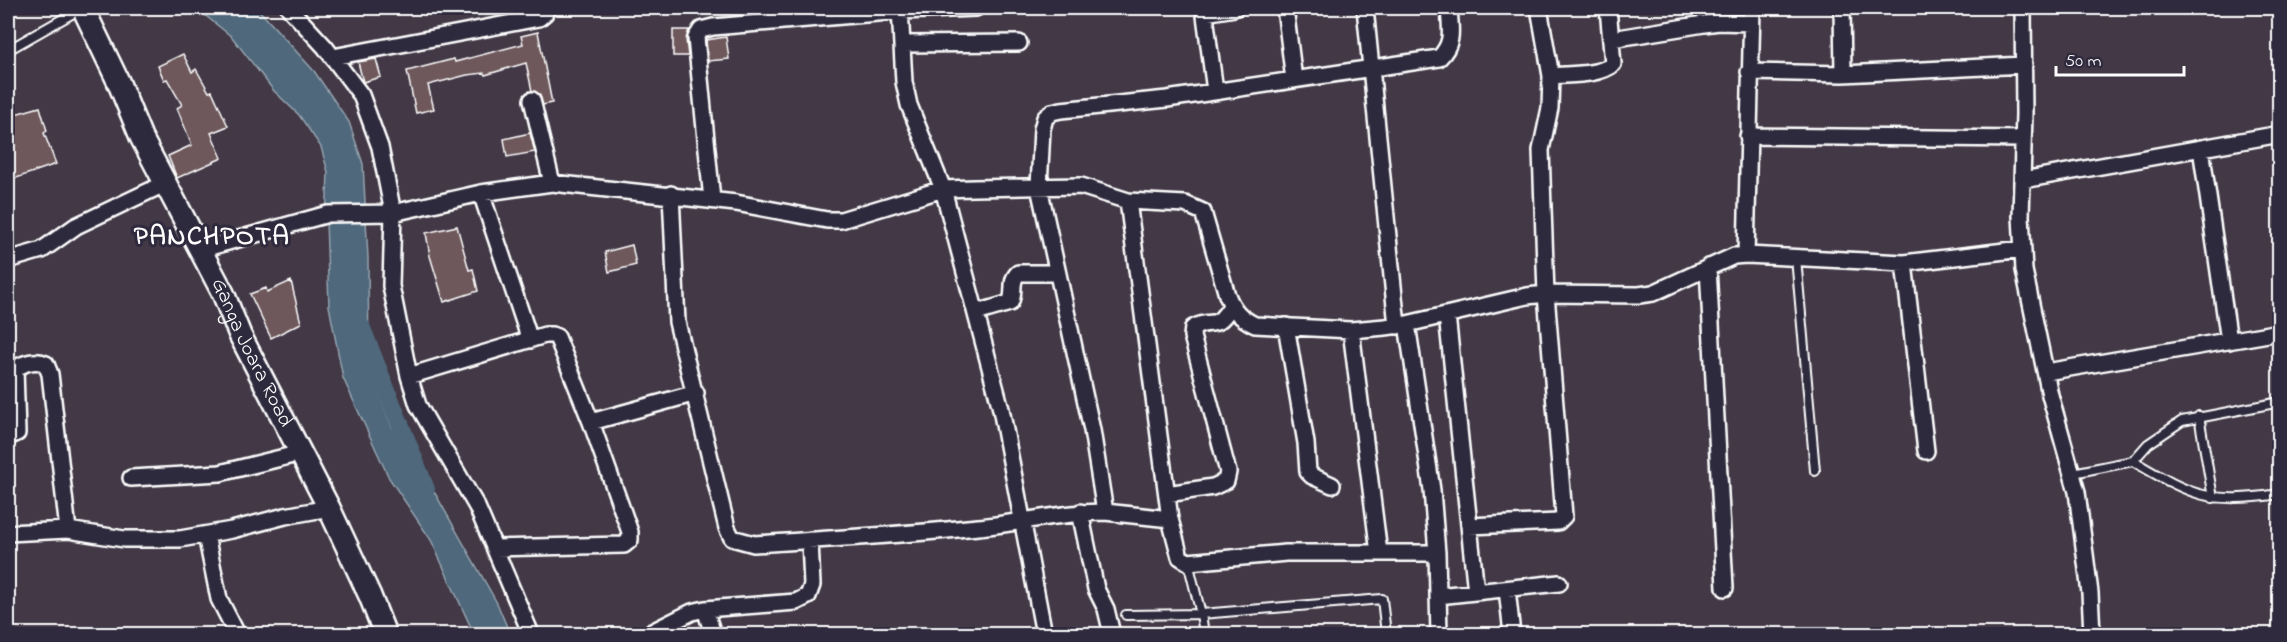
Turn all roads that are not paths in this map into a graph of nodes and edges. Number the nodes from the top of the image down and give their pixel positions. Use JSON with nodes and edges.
{"nodes":[{"id":1,"x":82,"y":8,"type":"edge"},
{"id":2,"x":289,"y":8,"type":"edge"},
{"id":3,"x":547,"y":8,"type":"edge"},
{"id":4,"x":976,"y":8,"type":"edge"},
{"id":5,"x":1235,"y":8,"type":"edge"},
{"id":6,"x":1285,"y":8,"type":"edge"},
{"id":7,"x":1365,"y":8,"type":"edge"},
{"id":8,"x":1449,"y":8,"type":"edge"},
{"id":9,"x":1539,"y":8,"type":"edge"},
{"id":10,"x":1608,"y":8,"type":"edge"},
{"id":11,"x":1752,"y":8,"type":"edge"},
{"id":12,"x":1842,"y":8,"type":"edge"},
{"id":13,"x":2023,"y":8,"type":"edge"},
{"id":14,"x":900,"y":9,"type":"edge"},
{"id":15,"x":1204,"y":10,"type":"edge"},
{"id":16,"x":1751,"y":23,"type":"junction"},
{"id":17,"x":1612,"y":39,"type":"junction"},
{"id":18,"x":1019,"y":43,"type":"dead end"},
{"id":19,"x":902,"y":44,"type":"junction"},
{"id":20,"x":8,"y":50,"type":"edge"},
{"id":21,"x":333,"y":57,"type":"junction"},
{"id":22,"x":2024,"y":66,"type":"junction"},
{"id":23,"x":1371,"y":69,"type":"junction"},
{"id":24,"x":1749,"y":72,"type":"junction"},
{"id":25,"x":1843,"y":74,"type":"junction"},
{"id":26,"x":1551,"y":76,"type":"junction"},
{"id":27,"x":1294,"y":80,"type":"junction"},
{"id":28,"x":1215,"y":92,"type":"junction"},
{"id":29,"x":531,"y":100,"type":"dead end"},
{"id":30,"x":2280,"y":134,"type":"edge"},
{"id":31,"x":1748,"y":136,"type":"junction"},
{"id":32,"x":2023,"y":139,"type":"junction"},
{"id":33,"x":2201,"y":148,"type":"junction"},
{"id":34,"x":2022,"y":180,"type":"junction"},
{"id":35,"x":552,"y":183,"type":"junction"},
{"id":36,"x":164,"y":184,"type":"junction"},
{"id":37,"x":1039,"y":187,"type":"junction"},
{"id":38,"x":943,"y":189,"type":"junction"},
{"id":39,"x":481,"y":193,"type":"junction"},
{"id":40,"x":671,"y":195,"type":"junction"},
{"id":41,"x":712,"y":200,"type":"junction"},
{"id":42,"x":1128,"y":201,"type":"junction"},
{"id":43,"x":387,"y":213,"type":"junction"},
{"id":44,"x":2022,"y":249,"type":"junction"},
{"id":45,"x":199,"y":250,"type":"junction"},
{"id":46,"x":1746,"y":255,"type":"junction"},
{"id":47,"x":1796,"y":258,"type":"junction"},
{"id":48,"x":8,"y":260,"type":"edge"},
{"id":49,"x":1904,"y":263,"type":"junction"},
{"id":50,"x":1708,"y":267,"type":"junction"},
{"id":51,"x":1058,"y":273,"type":"junction"},
{"id":52,"x":1546,"y":294,"type":"junction"},
{"id":53,"x":1231,"y":306,"type":"junction"},
{"id":54,"x":976,"y":313,"type":"junction"},
{"id":55,"x":1447,"y":315,"type":"junction"},
{"id":56,"x":1402,"y":325,"type":"junction"},
{"id":57,"x":1286,"y":326,"type":"junction"},
{"id":58,"x":1351,"y":330,"type":"junction"},
{"id":59,"x":2280,"y":332,"type":"edge"},
{"id":60,"x":530,"y":340,"type":"junction"},
{"id":61,"x":2229,"y":341,"type":"junction"},
{"id":62,"x":2046,"y":372,"type":"junction"},
{"id":63,"x":409,"y":376,"type":"junction"},
{"id":64,"x":696,"y":393,"type":"junction"},
{"id":65,"x":2280,"y":402,"type":"edge"},
{"id":66,"x":2199,"y":416,"type":"junction"},
{"id":67,"x":591,"y":422,"type":"junction"},
{"id":68,"x":8,"y":437,"type":"edge"},
{"id":69,"x":1926,"y":452,"type":"dead end"},
{"id":70,"x":302,"y":453,"type":"junction"},
{"id":71,"x":2133,"y":461,"type":"junction"},
{"id":72,"x":1815,"y":471,"type":"dead end"},
{"id":73,"x":2073,"y":473,"type":"junction"},
{"id":74,"x":131,"y":478,"type":"dead end"},
{"id":75,"x":1332,"y":485,"type":"dead end"},
{"id":76,"x":1167,"y":494,"type":"junction"},
{"id":77,"x":2280,"y":494,"type":"edge"},
{"id":78,"x":2213,"y":498,"type":"junction"},
{"id":79,"x":329,"y":508,"type":"junction"},
{"id":80,"x":1080,"y":512,"type":"junction"},
{"id":81,"x":1105,"y":513,"type":"junction"},
{"id":82,"x":1170,"y":519,"type":"junction"},
{"id":83,"x":1022,"y":522,"type":"junction"},
{"id":84,"x":1469,"y":526,"type":"junction"},
{"id":85,"x":68,"y":530,"type":"junction"},
{"id":86,"x":8,"y":533,"type":"edge"},
{"id":87,"x":206,"y":535,"type":"junction"},
{"id":88,"x":810,"y":540,"type":"junction"},
{"id":89,"x":495,"y":548,"type":"junction"},
{"id":90,"x":1379,"y":552,"type":"junction"},
{"id":91,"x":1437,"y":553,"type":"junction"},
{"id":92,"x":1188,"y":562,"type":"junction"},
{"id":93,"x":1558,"y":583,"type":"dead end"},
{"id":94,"x":1725,"y":588,"type":"dead end"},
{"id":95,"x":1507,"y":589,"type":"junction"},
{"id":96,"x":1476,"y":592,"type":"junction"},
{"id":97,"x":1438,"y":596,"type":"junction"},
{"id":98,"x":705,"y":609,"type":"junction"},
{"id":99,"x":1201,"y":614,"type":"junction"},
{"id":100,"x":1126,"y":615,"type":"dead end"},
{"id":101,"x":237,"y":634,"type":"edge"},
{"id":102,"x":385,"y":634,"type":"edge"},
{"id":103,"x":531,"y":634,"type":"edge"},
{"id":104,"x":648,"y":634,"type":"edge"},
{"id":105,"x":713,"y":634,"type":"edge"},
{"id":106,"x":1044,"y":634,"type":"edge"},
{"id":107,"x":1112,"y":634,"type":"edge"},
{"id":108,"x":1204,"y":634,"type":"edge"},
{"id":109,"x":1386,"y":634,"type":"edge"},
{"id":110,"x":1439,"y":634,"type":"edge"},
{"id":111,"x":1512,"y":634,"type":"edge"},
{"id":112,"x":2092,"y":634,"type":"edge"}],
"edges":[{"from":1,"to":20,"type":"lane"},
{"from":1,"to":36,"type":"main road","name":"Ganga Joara Road"},
{"from":2,"to":21,"type":"street"},
{"from":3,"to":21,"type":"street"},
{"from":4,"to":14,"type":"street"},
{"from":5,"to":15,"type":"street"},
{"from":6,"to":27,"type":"street"},
{"from":7,"to":23,"type":"street"},
{"from":8,"to":23,"type":"street"},
{"from":9,"to":26,"type":"street"},
{"from":10,"to":17,"type":"street"},
{"from":11,"to":16,"type":"street"},
{"from":12,"to":25,"type":"street"},
{"from":13,"to":22,"type":"street"},
{"from":14,"to":19,"type":"street"},
{"from":14,"to":41,"type":"street"},
{"from":15,"to":28,"type":"street"},
{"from":16,"to":17,"type":"street"},
{"from":16,"to":24,"type":"street"},
{"from":17,"to":26,"type":"street"},
{"from":18,"to":19,"type":"street"},
{"from":19,"to":38,"type":"street"},
{"from":21,"to":43,"type":"street"},
{"from":22,"to":25,"type":"street"},
{"from":22,"to":32,"type":"street"},
{"from":23,"to":27,"type":"street"},
{"from":23,"to":56,"type":"street"},
{"from":24,"to":25,"type":"street"},
{"from":24,"to":31,"type":"street"},
{"from":26,"to":52,"type":"street"},
{"from":27,"to":28,"type":"street"},
{"from":28,"to":37,"type":"street"},
{"from":29,"to":35,"type":"street"},
{"from":30,"to":33,"type":"street"},
{"from":31,"to":32,"type":"street"},
{"from":31,"to":46,"type":"street"},
{"from":32,"to":34,"type":"street"},
{"from":33,"to":34,"type":"street"},
{"from":33,"to":61,"type":"street"},
{"from":34,"to":44,"type":"street"},
{"from":35,"to":39,"type":"street"},
{"from":35,"to":40,"type":"street"},
{"from":36,"to":45,"type":"main road","name":"Ganga Joara Road"},
{"from":36,"to":48,"type":"street"},
{"from":37,"to":38,"type":"street"},
{"from":37,"to":42,"type":"street"},
{"from":37,"to":51,"type":"street"},
{"from":38,"to":41,"type":"street"},
{"from":38,"to":54,"type":"street"},
{"from":39,"to":43,"type":"street"},
{"from":39,"to":60,"type":"street"},
{"from":40,"to":41,"type":"street"},
{"from":40,"to":64,"type":"street"},
{"from":42,"to":53,"type":"street"},
{"from":42,"to":76,"type":"street"},
{"from":43,"to":45,"type":"street"},
{"from":43,"to":63,"type":"street"},
{"from":44,"to":49,"type":"street"},
{"from":44,"to":62,"type":"street"},
{"from":45,"to":70,"type":"main road","name":"Ganga Joara Road"},
{"from":46,"to":47,"type":"street"},
{"from":46,"to":50,"type":"street"},
{"from":47,"to":49,"type":"street"},
{"from":47,"to":72,"type":"lane"},
{"from":49,"to":69,"type":"street"},
{"from":50,"to":52,"type":"street"},
{"from":50,"to":94,"type":"street"},
{"from":51,"to":54,"type":"street"},
{"from":51,"to":81,"type":"street"},
{"from":52,"to":55,"type":"street"},
{"from":52,"to":84,"type":"street"},
{"from":53,"to":57,"type":"street"},
{"from":53,"to":76,"type":"street"},
{"from":54,"to":83,"type":"street"},
{"from":55,"to":56,"type":"street"},
{"from":55,"to":84,"type":"street"},
{"from":56,"to":58,"type":"street"},
{"from":56,"to":91,"type":"street"},
{"from":57,"to":58,"type":"street"},
{"from":57,"to":75,"type":"street"},
{"from":58,"to":90,"type":"street"},
{"from":59,"to":61,"type":"street"},
{"from":60,"to":63,"type":"street"},
{"from":60,"to":67,"type":"street"},
{"from":61,"to":62,"type":"street"},
{"from":62,"to":73,"type":"street"},
{"from":63,"to":89,"type":"street"},
{"from":64,"to":67,"type":"street"},
{"from":64,"to":88,"type":"street"},
{"from":65,"to":66,"type":"lane"},
{"from":66,"to":71,"type":"lane"},
{"from":66,"to":78,"type":"lane"},
{"from":67,"to":89,"type":"street"},
{"from":68,"to":85,"type":"street"},
{"from":70,"to":74,"type":"street"},
{"from":70,"to":79,"type":"main road","name":"Ganga Joara Road"},
{"from":71,"to":73,"type":"lane"},
{"from":71,"to":78,"type":"lane"},
{"from":73,"to":112,"type":"street"},
{"from":76,"to":82,"type":"street"},
{"from":77,"to":78,"type":"lane"},
{"from":79,"to":87,"type":"street"},
{"from":79,"to":102,"type":"main road","name":"Ganga Joara Road"},
{"from":80,"to":81,"type":"street"},
{"from":80,"to":83,"type":"street"},
{"from":80,"to":107,"type":"street"},
{"from":81,"to":82,"type":"street"},
{"from":82,"to":92,"type":"street"},
{"from":83,"to":88,"type":"street"},
{"from":83,"to":106,"type":"street"},
{"from":84,"to":96,"type":"street"},
{"from":85,"to":86,"type":"street"},
{"from":85,"to":87,"type":"street"},
{"from":87,"to":101,"type":"street"},
{"from":88,"to":98,"type":"street"},
{"from":89,"to":103,"type":"street"},
{"from":90,"to":91,"type":"street"},
{"from":90,"to":92,"type":"street"},
{"from":91,"to":97,"type":"street"},
{"from":92,"to":99,"type":"lane"},
{"from":93,"to":95,"type":"street"},
{"from":95,"to":96,"type":"street"},
{"from":95,"to":111,"type":"street"},
{"from":96,"to":97,"type":"street"},
{"from":97,"to":110,"type":"street"},
{"from":98,"to":104,"type":"street"},
{"from":98,"to":105,"type":"street"},
{"from":99,"to":100,"type":"lane"},
{"from":99,"to":108,"type":"lane"},
{"from":99,"to":109,"type":"lane"}]}
